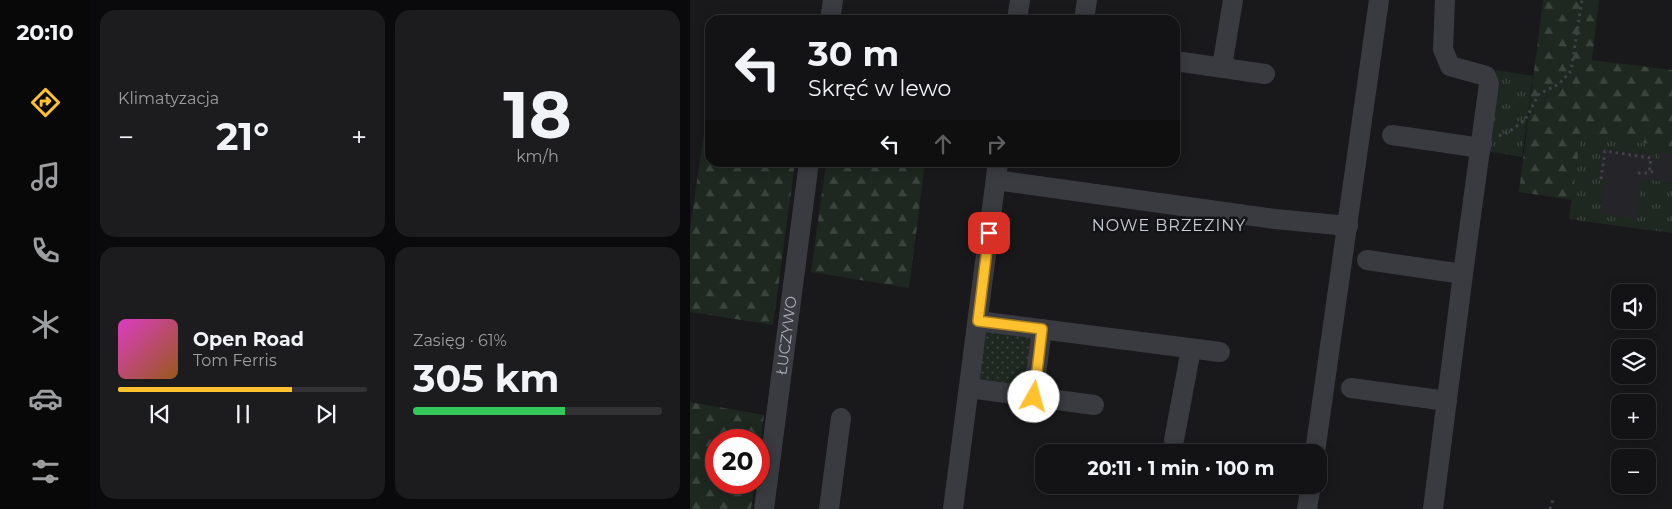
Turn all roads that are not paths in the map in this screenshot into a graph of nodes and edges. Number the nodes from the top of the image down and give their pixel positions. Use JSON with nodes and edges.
{"nodes":[{"id":1,"x":833,"y":0,"type":"edge"},
{"id":2,"x":1020,"y":0,"type":"edge"},
{"id":3,"x":1087,"y":0,"type":"edge"},
{"id":4,"x":1233,"y":0,"type":"edge"},
{"id":5,"x":1379,"y":0,"type":"edge"},
{"id":6,"x":1445,"y":0,"type":"edge"},
{"id":7,"x":831,"y":15,"type":"edge"},
{"id":8,"x":1018,"y":15,"type":"edge"},
{"id":9,"x":1085,"y":15,"type":"edge"},
{"id":10,"x":1180,"y":62,"type":"edge"},
{"id":11,"x":1222,"y":67,"type":"junction"},
{"id":12,"x":1265,"y":74,"type":"dead end"},
{"id":13,"x":1392,"y":135,"type":"dead end"},
{"id":14,"x":1482,"y":146,"type":"junction"},
{"id":15,"x":808,"y":167,"type":"edge"},
{"id":16,"x":997,"y":171,"type":"edge"},
{"id":17,"x":1348,"y":226,"type":"junction"},
{"id":18,"x":1367,"y":260,"type":"dead end"},
{"id":19,"x":1463,"y":274,"type":"junction"},
{"id":20,"x":978,"y":321,"type":"junction"},
{"id":21,"x":1042,"y":329,"type":"junction"},
{"id":22,"x":1191,"y":349,"type":"junction"},
{"id":23,"x":1220,"y":352,"type":"dead end"},
{"id":24,"x":969,"y":388,"type":"junction"},
{"id":25,"x":1351,"y":388,"type":"dead end"},
{"id":26,"x":1034,"y":397,"type":"junction"},
{"id":27,"x":1447,"y":401,"type":"junction"},
{"id":28,"x":1094,"y":405,"type":"dead end"},
{"id":29,"x":841,"y":418,"type":"dead end"},
{"id":30,"x":1174,"y":440,"type":"dead end"},
{"id":31,"x":1317,"y":444,"type":"edge"},
{"id":32,"x":1310,"y":494,"type":"edge"},
{"id":33,"x":764,"y":509,"type":"edge"},
{"id":34,"x":829,"y":509,"type":"edge"},
{"id":35,"x":953,"y":509,"type":"edge"},
{"id":36,"x":1307,"y":509,"type":"edge"},
{"id":37,"x":1433,"y":509,"type":"edge"}],
"edges":[{"from":1,"to":7,"type":"street"},
{"from":2,"to":8,"type":"street"},
{"from":3,"to":9,"type":"street"},
{"from":4,"to":11,"type":"street"},
{"from":5,"to":17,"type":"street"},
{"from":6,"to":14,"type":"street"},
{"from":10,"to":11,"type":"street"},
{"from":11,"to":12,"type":"street"},
{"from":13,"to":14,"type":"street"},
{"from":14,"to":19,"type":"street"},
{"from":15,"to":33,"type":"street","name":"ŁUCZYWO"},
{"from":16,"to":17,"type":"street"},
{"from":16,"to":20,"type":"street"},
{"from":17,"to":31,"type":"street"},
{"from":18,"to":19,"type":"street"},
{"from":19,"to":27,"type":"street"},
{"from":20,"to":21,"type":"street"},
{"from":20,"to":24,"type":"street"},
{"from":21,"to":22,"type":"street"},
{"from":21,"to":26,"type":"street"},
{"from":22,"to":23,"type":"street"},
{"from":22,"to":30,"type":"street"},
{"from":24,"to":26,"type":"street"},
{"from":24,"to":35,"type":"street"},
{"from":25,"to":27,"type":"street"},
{"from":26,"to":28,"type":"street"},
{"from":27,"to":37,"type":"street"},
{"from":29,"to":34,"type":"street"},
{"from":32,"to":36,"type":"street"}]}
